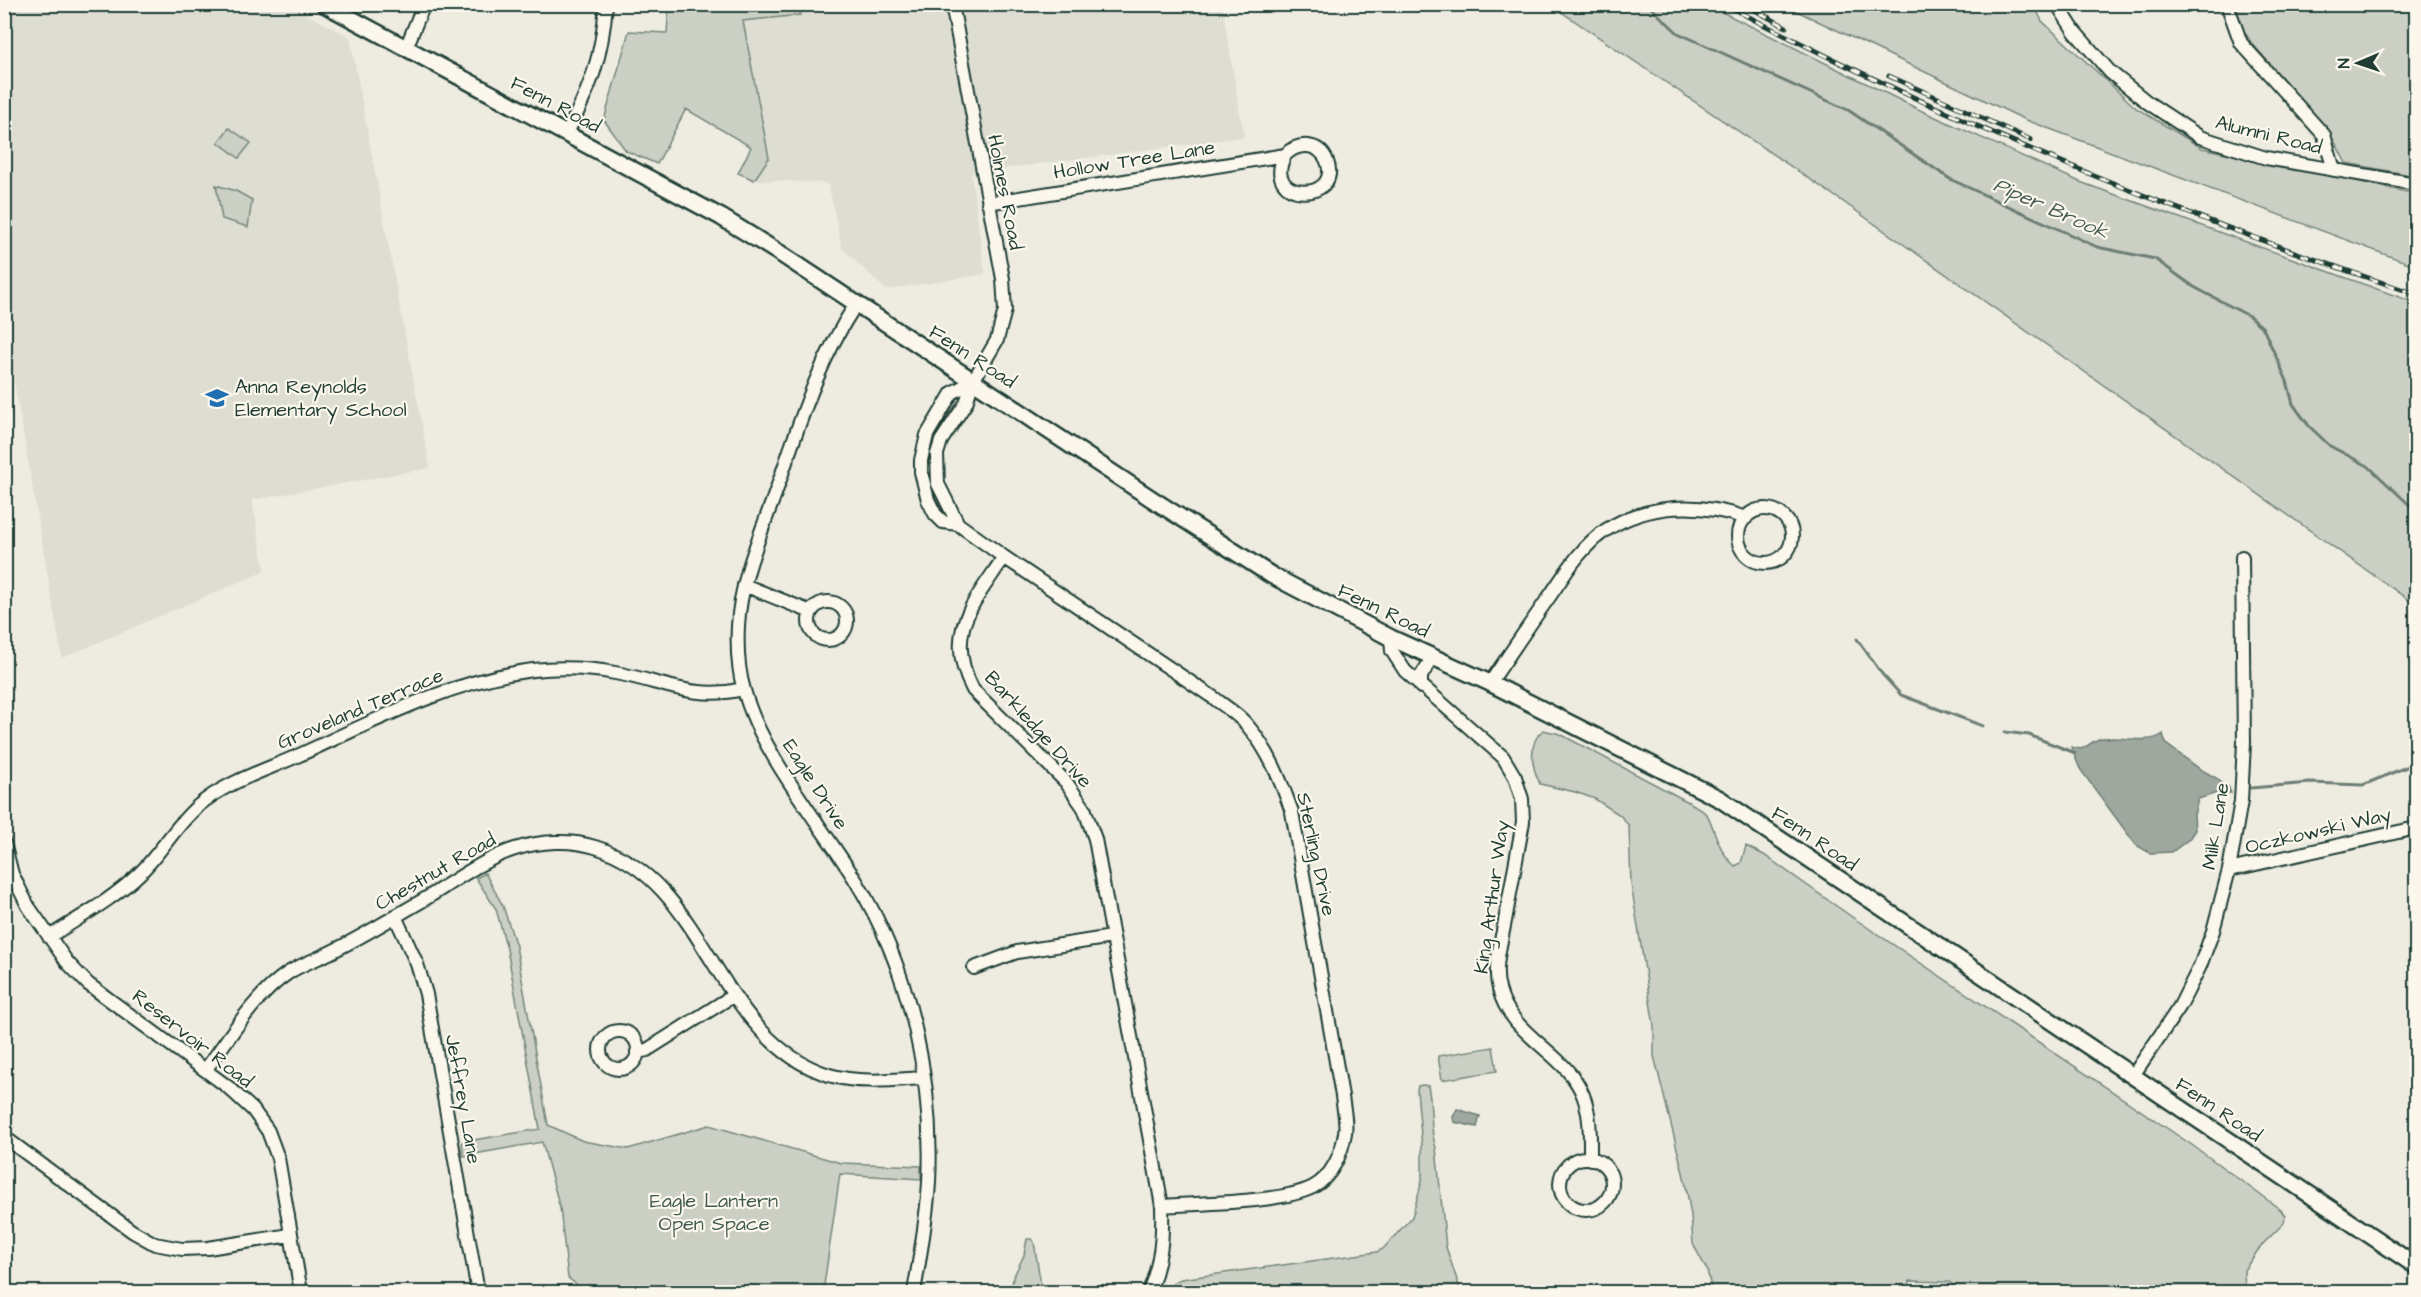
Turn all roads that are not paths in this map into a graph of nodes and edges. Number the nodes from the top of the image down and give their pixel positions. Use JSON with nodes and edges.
{"nodes":[{"id":1,"x":324,"y":4,"type":"edge"},
{"id":2,"x":424,"y":4,"type":"edge"},
{"id":3,"x":606,"y":4,"type":"edge"},
{"id":4,"x":952,"y":4,"type":"edge"},
{"id":5,"x":2057,"y":4,"type":"edge"},
{"id":6,"x":2227,"y":4,"type":"edge"},
{"id":7,"x":406,"y":48,"type":"junction"},
{"id":8,"x":567,"y":134,"type":"junction"},
{"id":9,"x":1285,"y":155,"type":"dead end"},
{"id":10,"x":2334,"y":170,"type":"junction"},
{"id":11,"x":2416,"y":184,"type":"edge"},
{"id":12,"x":988,"y":203,"type":"junction"},
{"id":13,"x":856,"y":304,"type":"junction"},
{"id":14,"x":973,"y":381,"type":"junction"},
{"id":15,"x":1746,"y":518,"type":"junction"},
{"id":16,"x":1004,"y":557,"type":"junction"},
{"id":17,"x":2242,"y":557,"type":"dead end"},
{"id":18,"x":744,"y":585,"type":"junction"},
{"id":19,"x":811,"y":612,"type":"dead end"},
{"id":20,"x":1391,"y":638,"type":"junction"},
{"id":21,"x":1433,"y":657,"type":"junction"},
{"id":22,"x":1490,"y":683,"type":"junction"},
{"id":23,"x":1422,"y":687,"type":"junction"},
{"id":24,"x":743,"y":689,"type":"junction"},
{"id":25,"x":2416,"y":828,"type":"edge"},
{"id":26,"x":4,"y":843,"type":"edge"},
{"id":27,"x":6,"y":856,"type":"edge"},
{"id":28,"x":2229,"y":870,"type":"junction"},
{"id":29,"x":395,"y":916,"type":"junction"},
{"id":30,"x":48,"y":937,"type":"junction"},
{"id":31,"x":1112,"y":937,"type":"junction"},
{"id":32,"x":974,"y":968,"type":"dead end"},
{"id":33,"x":734,"y":995,"type":"junction"},
{"id":34,"x":638,"y":1052,"type":"dead end"},
{"id":35,"x":206,"y":1069,"type":"junction"},
{"id":36,"x":2132,"y":1077,"type":"junction"},
{"id":37,"x":924,"y":1078,"type":"junction"},
{"id":38,"x":4,"y":1137,"type":"edge"},
{"id":39,"x":1590,"y":1159,"type":"junction"},
{"id":40,"x":1162,"y":1206,"type":"junction"},
{"id":41,"x":290,"y":1235,"type":"junction"},
{"id":42,"x":2416,"y":1266,"type":"edge"},
{"id":43,"x":301,"y":1293,"type":"edge"},
{"id":44,"x":478,"y":1293,"type":"edge"},
{"id":45,"x":914,"y":1293,"type":"edge"},
{"id":46,"x":1149,"y":1293,"type":"edge"}],
"edges":[{"from":1,"to":7,"type":"street","name":"Fenn Road"},
{"from":2,"to":7,"type":"street"},
{"from":3,"to":8,"type":"street"},
{"from":4,"to":12,"type":"street","name":"Holmes Road"},
{"from":5,"to":10,"type":"street","name":"Alumni Road"},
{"from":6,"to":10,"type":"street"},
{"from":7,"to":8,"type":"street","name":"Fenn Road"},
{"from":8,"to":13,"type":"street","name":"Fenn Road"},
{"from":9,"to":12,"type":"street","name":"Hollow Tree Lane"},
{"from":10,"to":11,"type":"street","name":"Alumni Road"},
{"from":12,"to":14,"type":"street","name":"Holmes Road"},
{"from":13,"to":14,"type":"street","name":"Fenn Road"},
{"from":13,"to":18,"type":"street","name":"Eagle Drive"},
{"from":14,"to":16,"type":"street","name":"Sterling Drive"},
{"from":14,"to":20,"type":"street","name":"Fenn Road"},
{"from":15,"to":15,"type":"street"},
{"from":15,"to":22,"type":"street"},
{"from":16,"to":31,"type":"street","name":"Barkledge Drive"},
{"from":16,"to":40,"type":"street","name":"Sterling Drive"},
{"from":17,"to":28,"type":"street","name":"Milk Lane"},
{"from":18,"to":19,"type":"street"},
{"from":18,"to":24,"type":"street","name":"Eagle Drive"},
{"from":20,"to":21,"type":"street","name":"Fenn Road"},
{"from":20,"to":23,"type":"street","name":"King Arthur Way"},
{"from":21,"to":22,"type":"street","name":"Fenn Road"},
{"from":21,"to":23,"type":"street"},
{"from":22,"to":36,"type":"street","name":"Fenn Road"},
{"from":23,"to":39,"type":"street","name":"King Arthur Way"},
{"from":24,"to":30,"type":"street","name":"Groveland Terrace"},
{"from":24,"to":37,"type":"street","name":"Eagle Drive"},
{"from":25,"to":28,"type":"street","name":"Oczkowski Way"},
{"from":26,"to":27,"type":"street","name":"Reservoir Road"},
{"from":27,"to":30,"type":"street","name":"Reservoir Road"},
{"from":28,"to":36,"type":"street","name":"Milk Lane"},
{"from":29,"to":33,"type":"street","name":"Chestnut Road"},
{"from":29,"to":35,"type":"street","name":"Chestnut Road"},
{"from":29,"to":44,"type":"street","name":"Jeffrey Lane"},
{"from":30,"to":35,"type":"street","name":"Reservoir Road"},
{"from":31,"to":32,"type":"street"},
{"from":31,"to":40,"type":"street","name":"Barkledge Drive"},
{"from":33,"to":34,"type":"street"},
{"from":33,"to":37,"type":"street","name":"Chestnut Road"},
{"from":35,"to":41,"type":"street","name":"Reservoir Road"},
{"from":36,"to":42,"type":"street","name":"Fenn Road"},
{"from":37,"to":45,"type":"street","name":"Eagle Drive"},
{"from":38,"to":41,"type":"street"},
{"from":39,"to":39,"type":"street"},
{"from":40,"to":46,"type":"street","name":"Barkledge Drive"},
{"from":41,"to":43,"type":"street","name":"Reservoir Road"}]}
